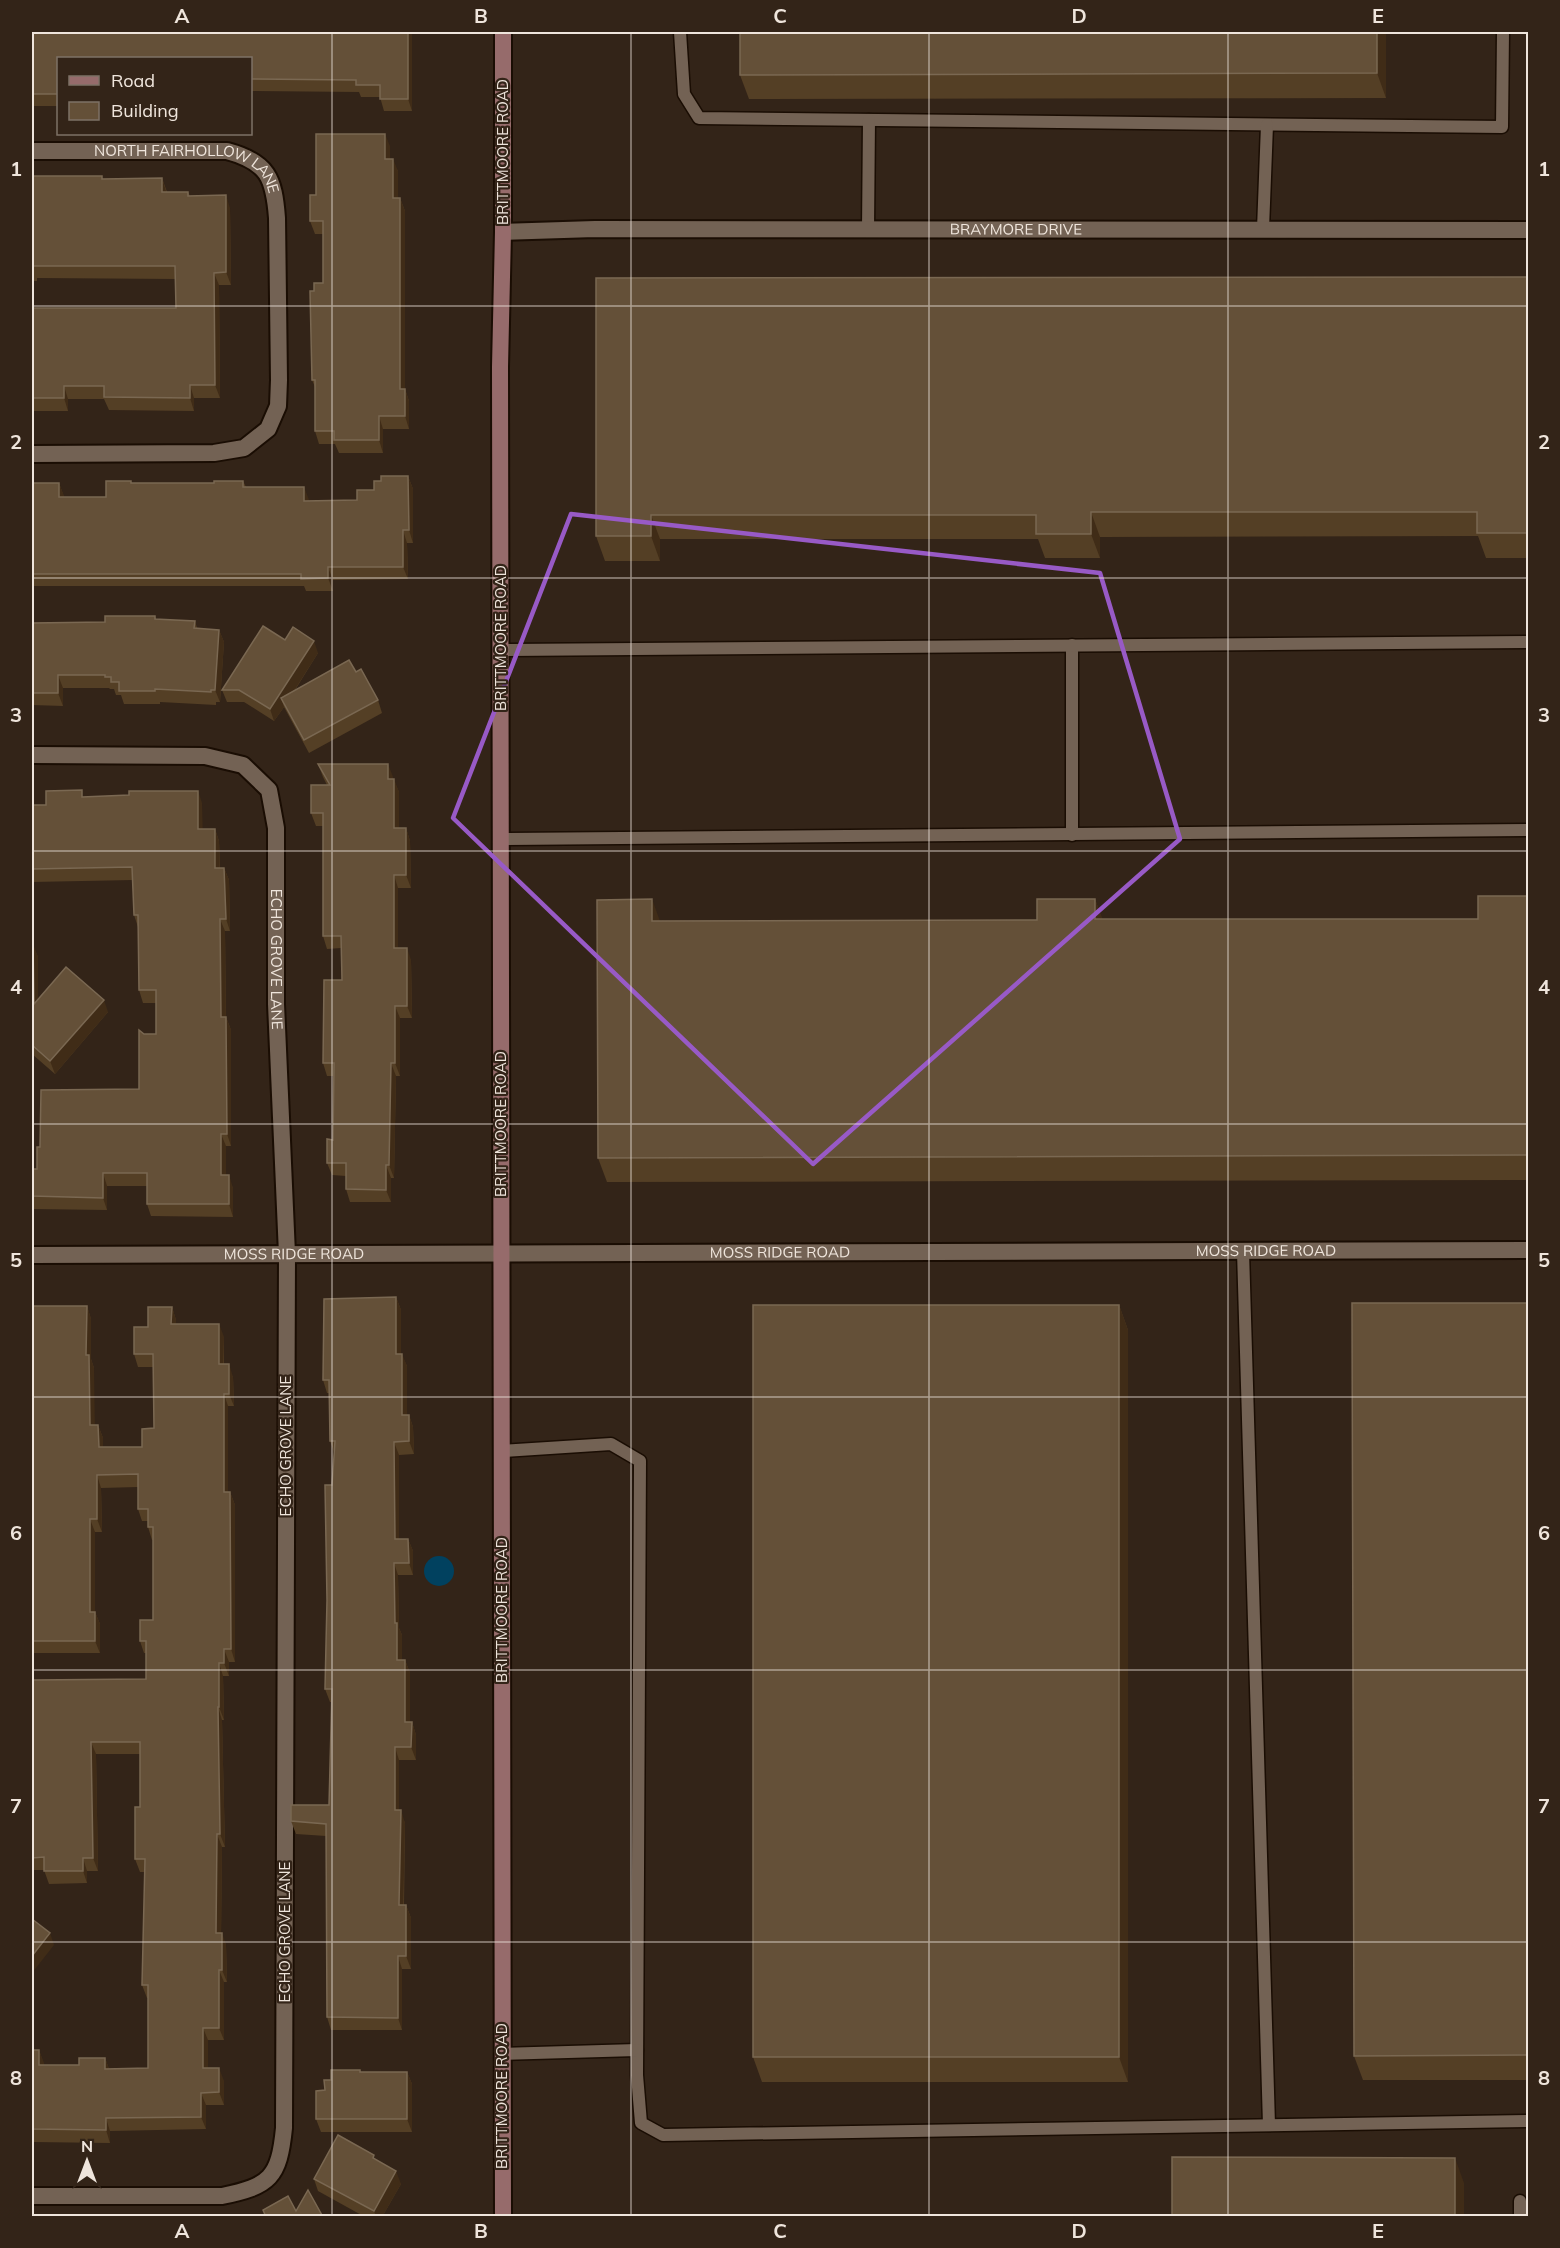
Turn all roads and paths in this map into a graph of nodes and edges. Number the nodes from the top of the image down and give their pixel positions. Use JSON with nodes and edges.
{"nodes":[{"id":1,"x":503,"y":32,"type":"edge"},
{"id":2,"x":680,"y":32,"type":"edge"},
{"id":3,"x":1503,"y":32,"type":"edge"},
{"id":4,"x":869,"y":120,"type":"junction"},
{"id":5,"x":1267,"y":125,"type":"junction"},
{"id":6,"x":32,"y":151,"type":"edge"},
{"id":7,"x":868,"y":229,"type":"junction"},
{"id":8,"x":1263,"y":229,"type":"junction"},
{"id":9,"x":1528,"y":230,"type":"edge"},
{"id":10,"x":503,"y":232,"type":"junction"},
{"id":11,"x":32,"y":454,"type":"edge"},
{"id":12,"x":1528,"y":642,"type":"edge"},
{"id":13,"x":1072,"y":645,"type":"junction"},
{"id":14,"x":501,"y":650,"type":"junction"},
{"id":15,"x":32,"y":756,"type":"edge"},
{"id":16,"x":1528,"y":830,"type":"edge"},
{"id":17,"x":1072,"y":835,"type":"junction"},
{"id":18,"x":501,"y":839,"type":"junction"},
{"id":19,"x":1528,"y":1250,"type":"edge"},
{"id":20,"x":1243,"y":1251,"type":"junction"},
{"id":21,"x":287,"y":1254,"type":"junction"},
{"id":22,"x":501,"y":1254,"type":"junction"},
{"id":23,"x":32,"y":1255,"type":"edge"},
{"id":24,"x":502,"y":1451,"type":"junction"},
{"id":25,"x":637,"y":2050,"type":"junction"},
{"id":26,"x":502,"y":2054,"type":"junction"},
{"id":27,"x":1528,"y":2121,"type":"edge"},
{"id":28,"x":1269,"y":2125,"type":"junction"},
{"id":29,"x":32,"y":2196,"type":"edge"},
{"id":30,"x":1520,"y":2200,"type":"dead end"},
{"id":31,"x":502,"y":2217,"type":"edge"},
{"id":32,"x":1520,"y":2217,"type":"edge"}],
"edges":[{"from":1,"to":10,"type":"main road","name":"BRITTMOORE ROAD"},
{"from":2,"to":4,"type":"lane"},
{"from":3,"to":5,"type":"lane"},
{"from":4,"to":5,"type":"lane"},
{"from":4,"to":7,"type":"lane"},
{"from":5,"to":8,"type":"lane"},
{"from":6,"to":11,"type":"street","name":"NORTH FAIRHOLLOW LANE"},
{"from":7,"to":8,"type":"street","name":"BRAYMORE DRIVE"},
{"from":7,"to":10,"type":"street","name":"BRAYMORE DRIVE"},
{"from":8,"to":9,"type":"street","name":"BRAYMORE DRIVE"},
{"from":10,"to":14,"type":"main road","name":"BRITTMOORE ROAD"},
{"from":12,"to":13,"type":"lane"},
{"from":13,"to":14,"type":"lane"},
{"from":13,"to":17,"type":"lane"},
{"from":14,"to":18,"type":"main road","name":"BRITTMOORE ROAD"},
{"from":15,"to":21,"type":"street","name":"ECHO GROVE LANE"},
{"from":16,"to":17,"type":"lane"},
{"from":17,"to":18,"type":"lane"},
{"from":18,"to":22,"type":"main road","name":"BRITTMOORE ROAD"},
{"from":19,"to":20,"type":"street","name":"MOSS RIDGE ROAD"},
{"from":20,"to":22,"type":"street","name":"MOSS RIDGE ROAD"},
{"from":20,"to":28,"type":"lane"},
{"from":21,"to":22,"type":"street","name":"MOSS RIDGE ROAD"},
{"from":21,"to":23,"type":"street","name":"MOSS RIDGE ROAD"},
{"from":21,"to":29,"type":"street","name":"ECHO GROVE LANE"},
{"from":22,"to":24,"type":"main road","name":"BRITTMOORE ROAD"},
{"from":24,"to":25,"type":"lane"},
{"from":24,"to":26,"type":"main road","name":"BRITTMOORE ROAD"},
{"from":25,"to":26,"type":"lane"},
{"from":25,"to":28,"type":"lane"},
{"from":26,"to":31,"type":"main road","name":"BRITTMOORE ROAD"},
{"from":27,"to":28,"type":"lane"},
{"from":30,"to":32,"type":"lane"}]}
